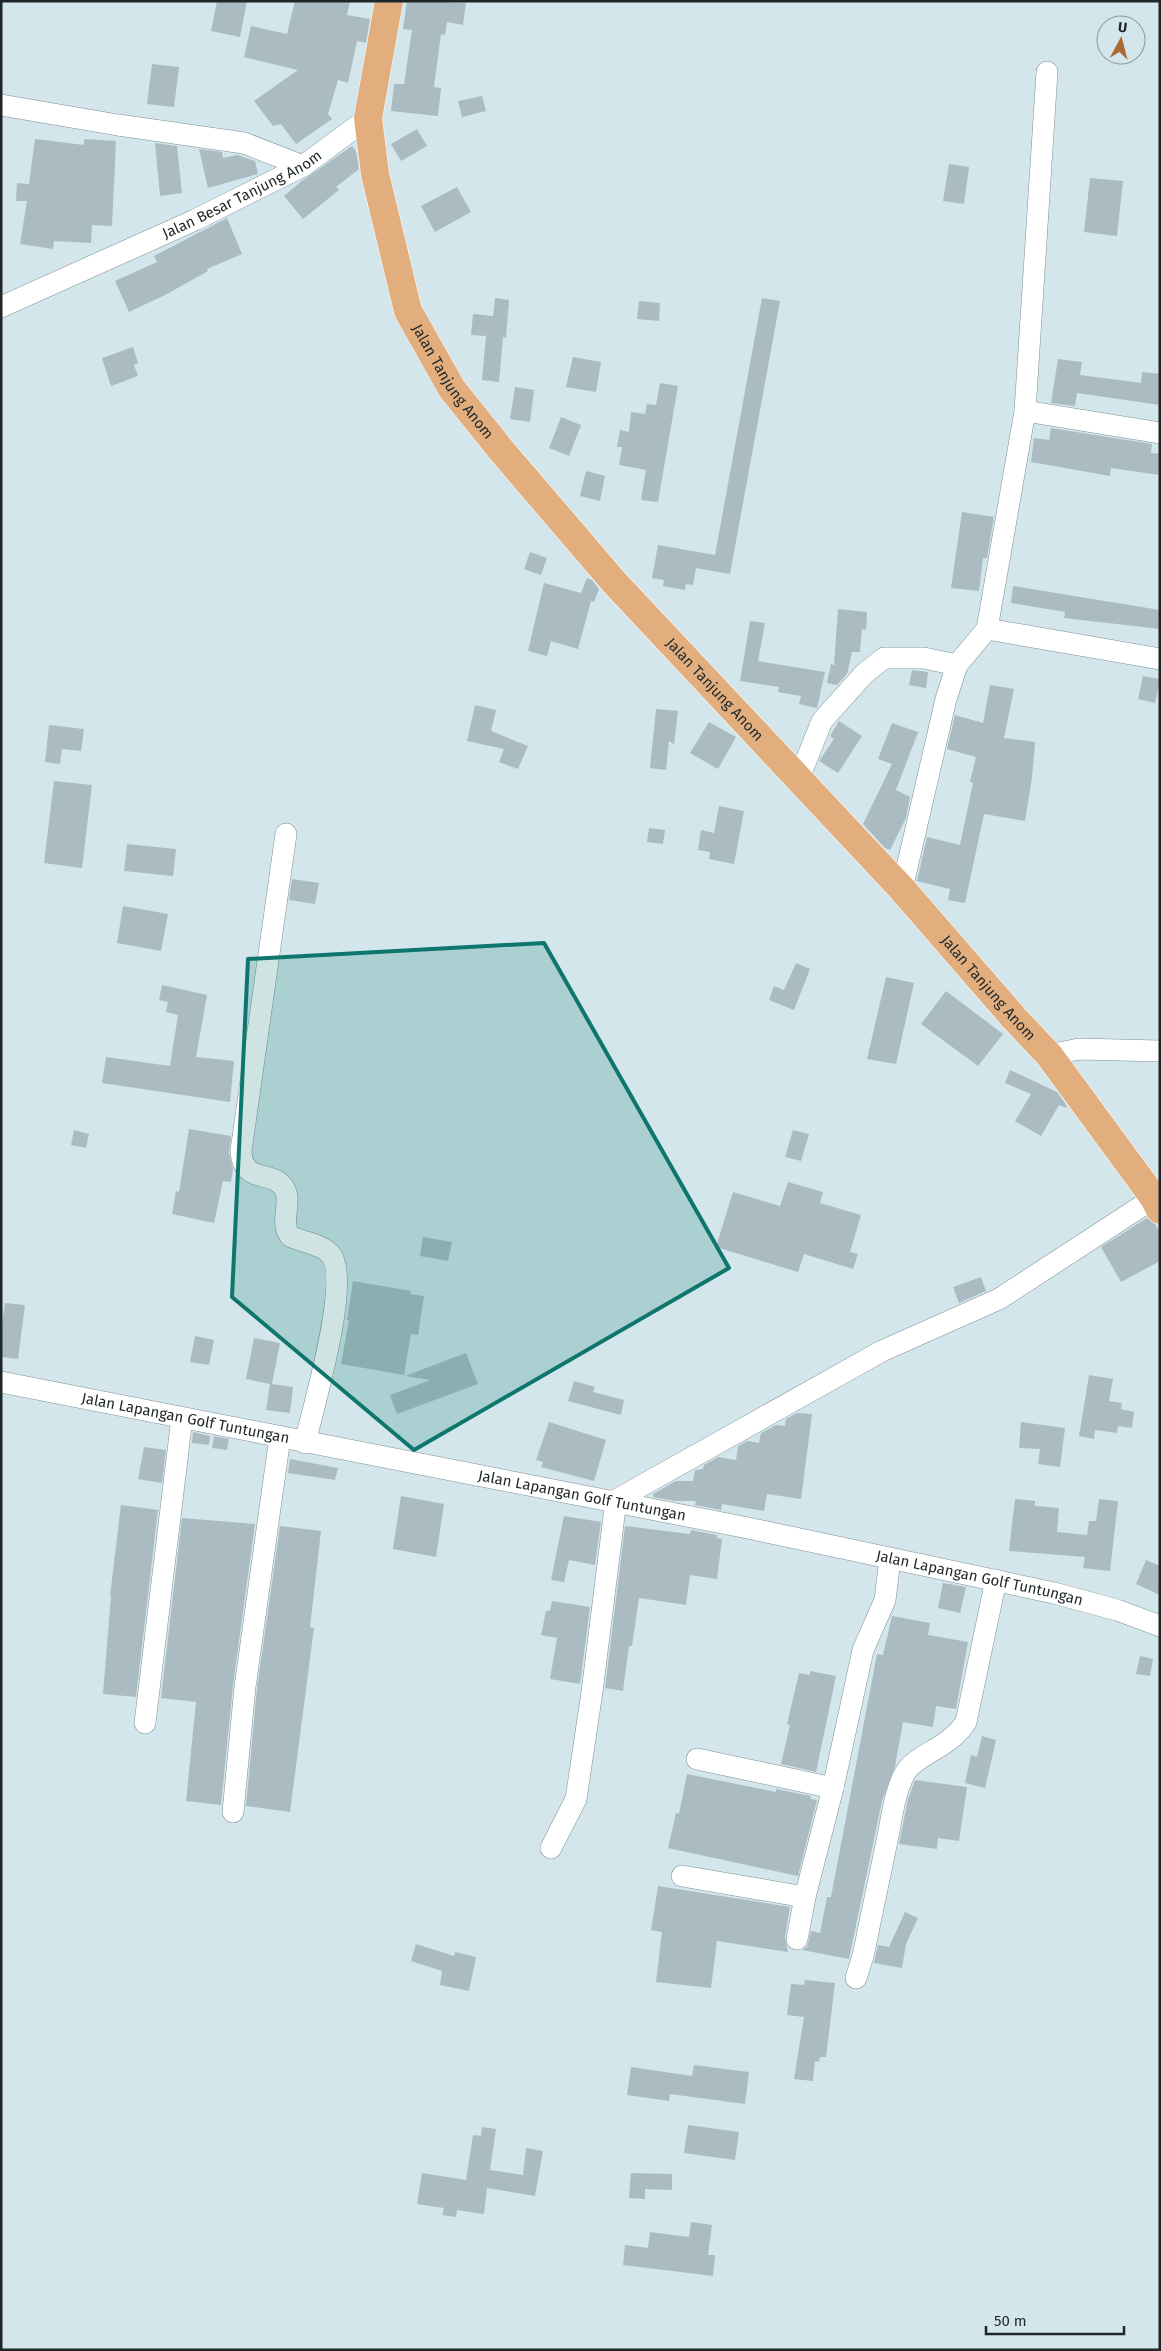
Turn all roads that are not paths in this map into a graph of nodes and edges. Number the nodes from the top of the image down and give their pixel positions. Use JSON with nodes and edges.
{"nodes":[{"id":1,"x":389,"y":1,"type":"edge"},
{"id":2,"x":1047,"y":72,"type":"dead end"},
{"id":3,"x":1,"y":105,"type":"edge"},
{"id":4,"x":368,"y":118,"type":"junction"},
{"id":5,"x":303,"y":166,"type":"junction"},
{"id":6,"x":1,"y":307,"type":"edge"},
{"id":7,"x":1025,"y":411,"type":"junction"},
{"id":8,"x":1160,"y":432,"type":"edge"},
{"id":9,"x":987,"y":629,"type":"junction"},
{"id":10,"x":1160,"y":659,"type":"edge"},
{"id":11,"x":957,"y":665,"type":"junction"},
{"id":12,"x":799,"y":778,"type":"junction"},
{"id":13,"x":286,"y":834,"type":"dead end"},
{"id":14,"x":902,"y":890,"type":"junction"},
{"id":15,"x":1160,"y":1051,"type":"edge"},
{"id":16,"x":1049,"y":1055,"type":"junction"},
{"id":17,"x":1157,"y":1204,"type":"edge"},
{"id":18,"x":1,"y":1382,"type":"edge"},
{"id":19,"x":182,"y":1418,"type":"junction"},
{"id":20,"x":280,"y":1437,"type":"junction"},
{"id":21,"x":305,"y":1442,"type":"junction"},
{"id":22,"x":616,"y":1500,"type":"junction"},
{"id":23,"x":890,"y":1559,"type":"junction"},
{"id":24,"x":996,"y":1580,"type":"junction"},
{"id":25,"x":1160,"y":1626,"type":"edge"},
{"id":26,"x":144,"y":1723,"type":"dead end"},
{"id":27,"x":697,"y":1759,"type":"dead end"},
{"id":28,"x":834,"y":1788,"type":"junction"},
{"id":29,"x":233,"y":1812,"type":"dead end"},
{"id":30,"x":551,"y":1848,"type":"dead end"},
{"id":31,"x":682,"y":1876,"type":"dead end"},
{"id":32,"x":805,"y":1897,"type":"junction"},
{"id":33,"x":797,"y":1939,"type":"dead end"},
{"id":34,"x":856,"y":1978,"type":"dead end"}],
"edges":[{"from":1,"to":4,"type":"main road"},
{"from":2,"to":7,"type":"street"},
{"from":3,"to":5,"type":"street"},
{"from":4,"to":5,"type":"street","name":"Jalan Besar Tanjung Anom"},
{"from":4,"to":12,"type":"main road","name":"Jalan Tanjung Anom"},
{"from":5,"to":6,"type":"street","name":"Jalan Besar Tanjung Anom"},
{"from":7,"to":8,"type":"street"},
{"from":7,"to":9,"type":"street"},
{"from":9,"to":10,"type":"street"},
{"from":9,"to":11,"type":"street"},
{"from":11,"to":12,"type":"street"},
{"from":11,"to":14,"type":"street"},
{"from":12,"to":14,"type":"main road","name":"Jalan Tanjung Anom"},
{"from":13,"to":21,"type":"street"},
{"from":14,"to":16,"type":"main road","name":"Jalan Tanjung Anom"},
{"from":15,"to":16,"type":"street"},
{"from":16,"to":17,"type":"main road","name":"Jalan Tanjung Anom"},
{"from":17,"to":22,"type":"street"},
{"from":18,"to":19,"type":"street","name":"Jalan Lapangan Golf Tuntungan"},
{"from":19,"to":20,"type":"street","name":"Jalan Lapangan Golf Tuntungan"},
{"from":19,"to":26,"type":"street"},
{"from":20,"to":21,"type":"street","name":"Jalan Lapangan Golf Tuntungan"},
{"from":20,"to":29,"type":"street"},
{"from":21,"to":22,"type":"street","name":"Jalan Lapangan Golf Tuntungan"},
{"from":22,"to":23,"type":"street","name":"Jalan Lapangan Golf Tuntungan"},
{"from":22,"to":30,"type":"street"},
{"from":23,"to":24,"type":"street","name":"Jalan Lapangan Golf Tuntungan"},
{"from":23,"to":28,"type":"street"},
{"from":24,"to":25,"type":"street","name":"Jalan Lapangan Golf Tuntungan"},
{"from":24,"to":34,"type":"street"},
{"from":27,"to":28,"type":"street"},
{"from":28,"to":32,"type":"street"},
{"from":31,"to":32,"type":"street"},
{"from":32,"to":33,"type":"street"}]}
